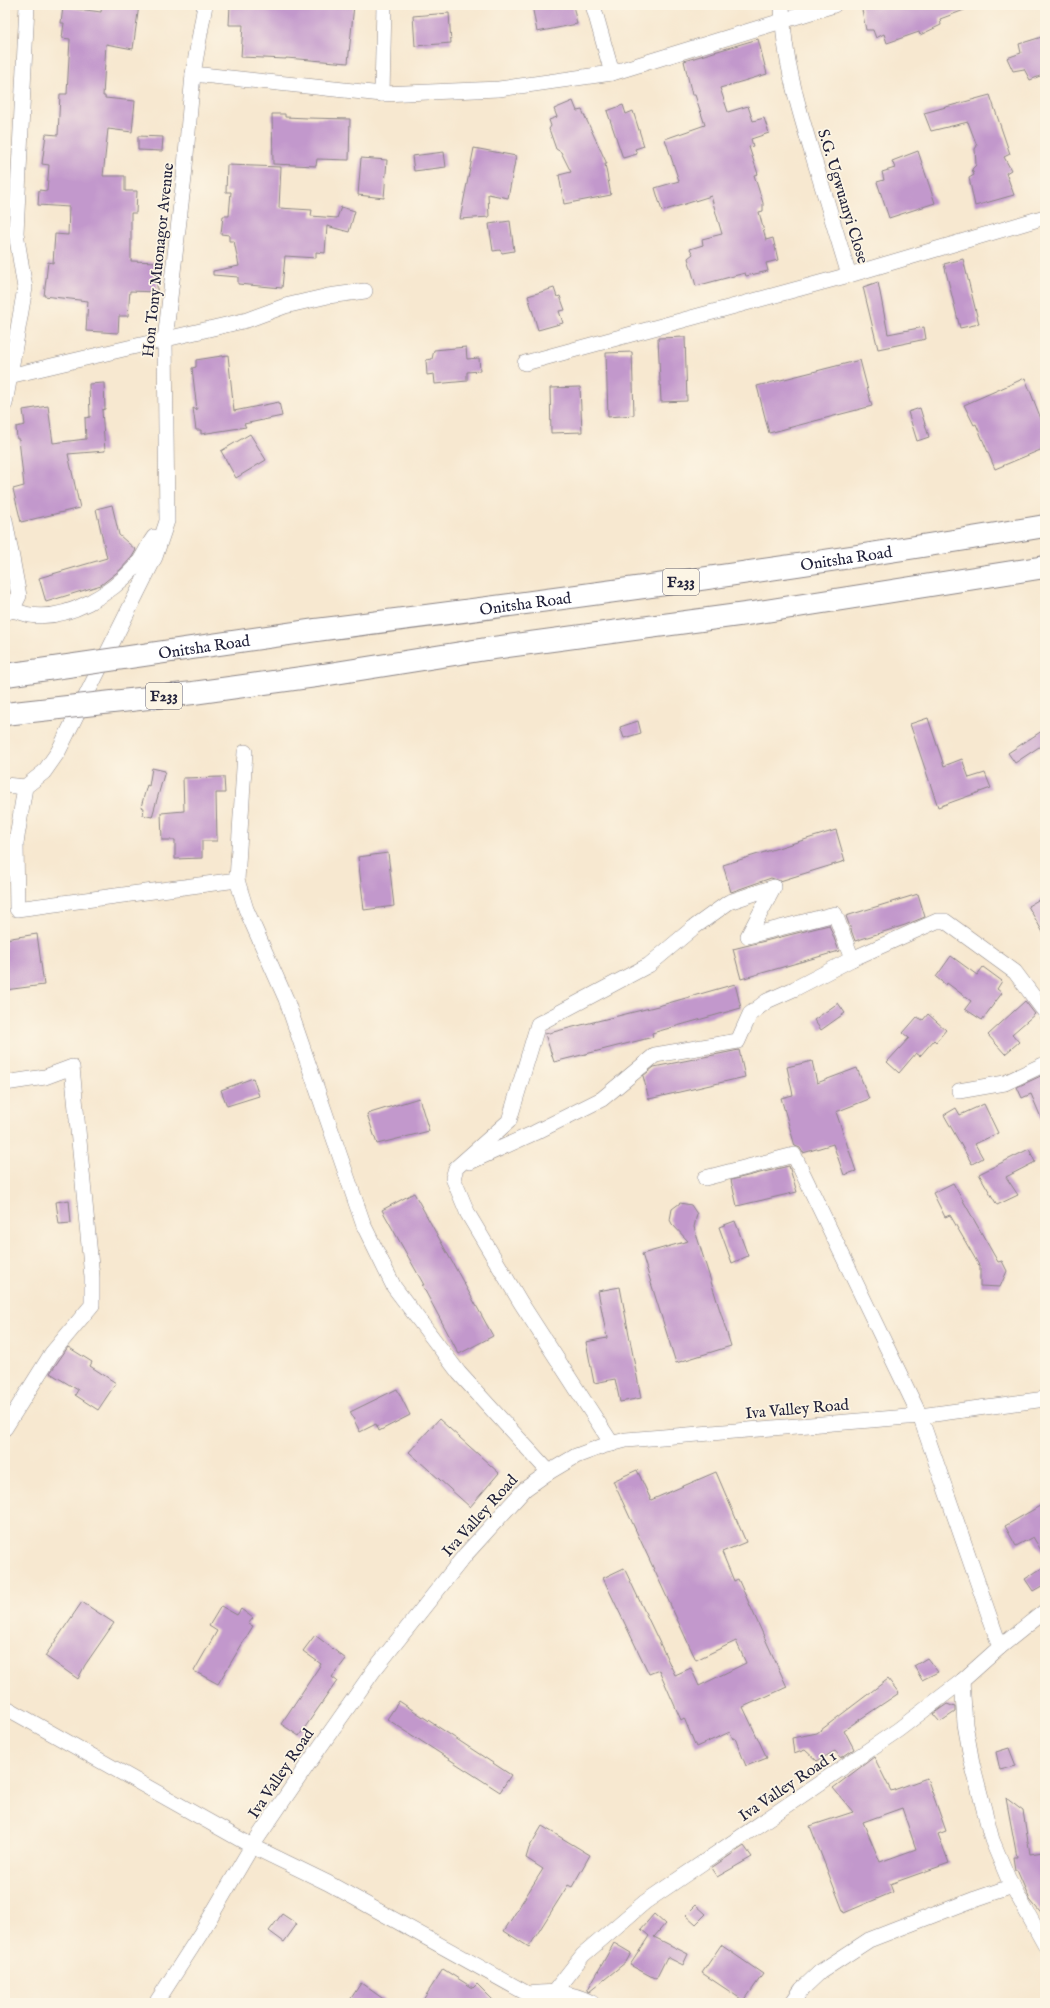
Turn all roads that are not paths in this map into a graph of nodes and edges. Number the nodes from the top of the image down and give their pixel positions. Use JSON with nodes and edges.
{"nodes":[{"id":1,"x":27,"y":5,"type":"edge"},
{"id":2,"x":205,"y":5,"type":"edge"},
{"id":3,"x":384,"y":5,"type":"edge"},
{"id":4,"x":593,"y":5,"type":"edge"},
{"id":5,"x":782,"y":5,"type":"edge"},
{"id":6,"x":834,"y":5,"type":"edge"},
{"id":7,"x":782,"y":22,"type":"junction"},
{"id":8,"x":612,"y":73,"type":"junction"},
{"id":9,"x":193,"y":74,"type":"junction"},
{"id":10,"x":382,"y":94,"type":"junction"},
{"id":11,"x":1045,"y":216,"type":"edge"},
{"id":12,"x":849,"y":276,"type":"junction"},
{"id":13,"x":365,"y":291,"type":"dead end"},
{"id":14,"x":165,"y":340,"type":"junction"},
{"id":15,"x":525,"y":363,"type":"dead end"},
{"id":16,"x":9,"y":376,"type":"junction"},
{"id":17,"x":5,"y":404,"type":"edge"},
{"id":18,"x":5,"y":520,"type":"edge"},
{"id":19,"x":167,"y":521,"type":"junction"},
{"id":20,"x":1045,"y":526,"type":"edge"},
{"id":21,"x":1045,"y":567,"type":"edge"},
{"id":22,"x":9,"y":612,"type":"edge"},
{"id":23,"x":5,"y":675,"type":"edge"},
{"id":24,"x":5,"y":714,"type":"edge"},
{"id":25,"x":245,"y":752,"type":"dead end"},
{"id":26,"x":5,"y":785,"type":"edge"},
{"id":27,"x":25,"y":786,"type":"junction"},
{"id":28,"x":237,"y":880,"type":"junction"},
{"id":29,"x":11,"y":910,"type":"edge"},
{"id":30,"x":852,"y":959,"type":"junction"},
{"id":31,"x":1045,"y":1012,"type":"edge"},
{"id":32,"x":1045,"y":1064,"type":"edge"},
{"id":33,"x":5,"y":1084,"type":"edge"},
{"id":34,"x":959,"y":1091,"type":"dead end"},
{"id":35,"x":456,"y":1168,"type":"junction"},
{"id":36,"x":704,"y":1178,"type":"dead end"},
{"id":37,"x":1045,"y":1399,"type":"edge"},
{"id":38,"x":920,"y":1416,"type":"junction"},
{"id":39,"x":5,"y":1428,"type":"edge"},
{"id":40,"x":612,"y":1444,"type":"junction"},
{"id":41,"x":549,"y":1472,"type":"junction"},
{"id":42,"x":1045,"y":1611,"type":"edge"},
{"id":43,"x":1000,"y":1647,"type":"junction"},
{"id":44,"x":962,"y":1681,"type":"junction"},
{"id":45,"x":5,"y":1707,"type":"edge"},
{"id":46,"x":252,"y":1846,"type":"junction"},
{"id":47,"x":1013,"y":1886,"type":"junction"},
{"id":48,"x":1045,"y":1946,"type":"edge"},
{"id":49,"x":554,"y":1992,"type":"junction"},
{"id":50,"x":526,"y":1998,"type":"edge"},
{"id":51,"x":156,"y":2003,"type":"edge"},
{"id":52,"x":592,"y":2003,"type":"edge"},
{"id":53,"x":792,"y":2003,"type":"edge"}],
"edges":[{"from":1,"to":16,"type":"street"},
{"from":2,"to":9,"type":"street","name":"Hon Tony Muonagor Avenue"},
{"from":3,"to":10,"type":"street"},
{"from":4,"to":8,"type":"street"},
{"from":5,"to":7,"type":"street","name":"S.G. Ugwuanyi Close"},
{"from":6,"to":7,"type":"street"},
{"from":7,"to":8,"type":"street"},
{"from":7,"to":12,"type":"street","name":"S.G. Ugwuanyi Close"},
{"from":8,"to":10,"type":"street"},
{"from":9,"to":10,"type":"street"},
{"from":9,"to":14,"type":"street","name":"Hon Tony Muonagor Avenue"},
{"from":11,"to":12,"type":"street","name":"S.G. Ugwuanyi Close"},
{"from":12,"to":15,"type":"street"},
{"from":13,"to":14,"type":"street"},
{"from":14,"to":16,"type":"street"},
{"from":14,"to":19,"type":"street","name":"Hon Tony Muonagor Avenue"},
{"from":16,"to":17,"type":"street"},
{"from":18,"to":22,"type":"street"},
{"from":19,"to":22,"type":"street"},
{"from":19,"to":27,"type":"street","name":"Hon Tony Muonagor Avenue"},
{"from":20,"to":23,"type":"main road","name":"Onitsha Road","number":"F233","bridge":true},
{"from":21,"to":24,"type":"main road","number":"F233","bridge":true},
{"from":25,"to":28,"type":"street"},
{"from":26,"to":27,"type":"street"},
{"from":27,"to":29,"type":"street"},
{"from":28,"to":29,"type":"street"},
{"from":28,"to":41,"type":"street"},
{"from":30,"to":31,"type":"street"},
{"from":30,"to":35,"type":"street"},
{"from":30,"to":35,"type":"street"},
{"from":32,"to":34,"type":"street"},
{"from":33,"to":39,"type":"street"},
{"from":35,"to":40,"type":"street"},
{"from":36,"to":38,"type":"street"},
{"from":37,"to":38,"type":"street","name":"Iva Valley Road"},
{"from":38,"to":40,"type":"street","name":"Iva Valley Road"},
{"from":38,"to":43,"type":"street"},
{"from":40,"to":41,"type":"street","name":"Iva Valley Road"},
{"from":41,"to":46,"type":"street","name":"Iva Valley Road"},
{"from":42,"to":43,"type":"street","name":"Iva Valley Road 1"},
{"from":43,"to":44,"type":"street","name":"Iva Valley Road 1"},
{"from":44,"to":47,"type":"street"},
{"from":44,"to":49,"type":"street","name":"Iva Valley Road 1"},
{"from":45,"to":46,"type":"street"},
{"from":46,"to":50,"type":"street"},
{"from":46,"to":51,"type":"street","name":"Iva Valley Road"},
{"from":47,"to":48,"type":"street"},
{"from":47,"to":53,"type":"street"},
{"from":49,"to":50,"type":"street"},
{"from":49,"to":52,"type":"street"}]}
